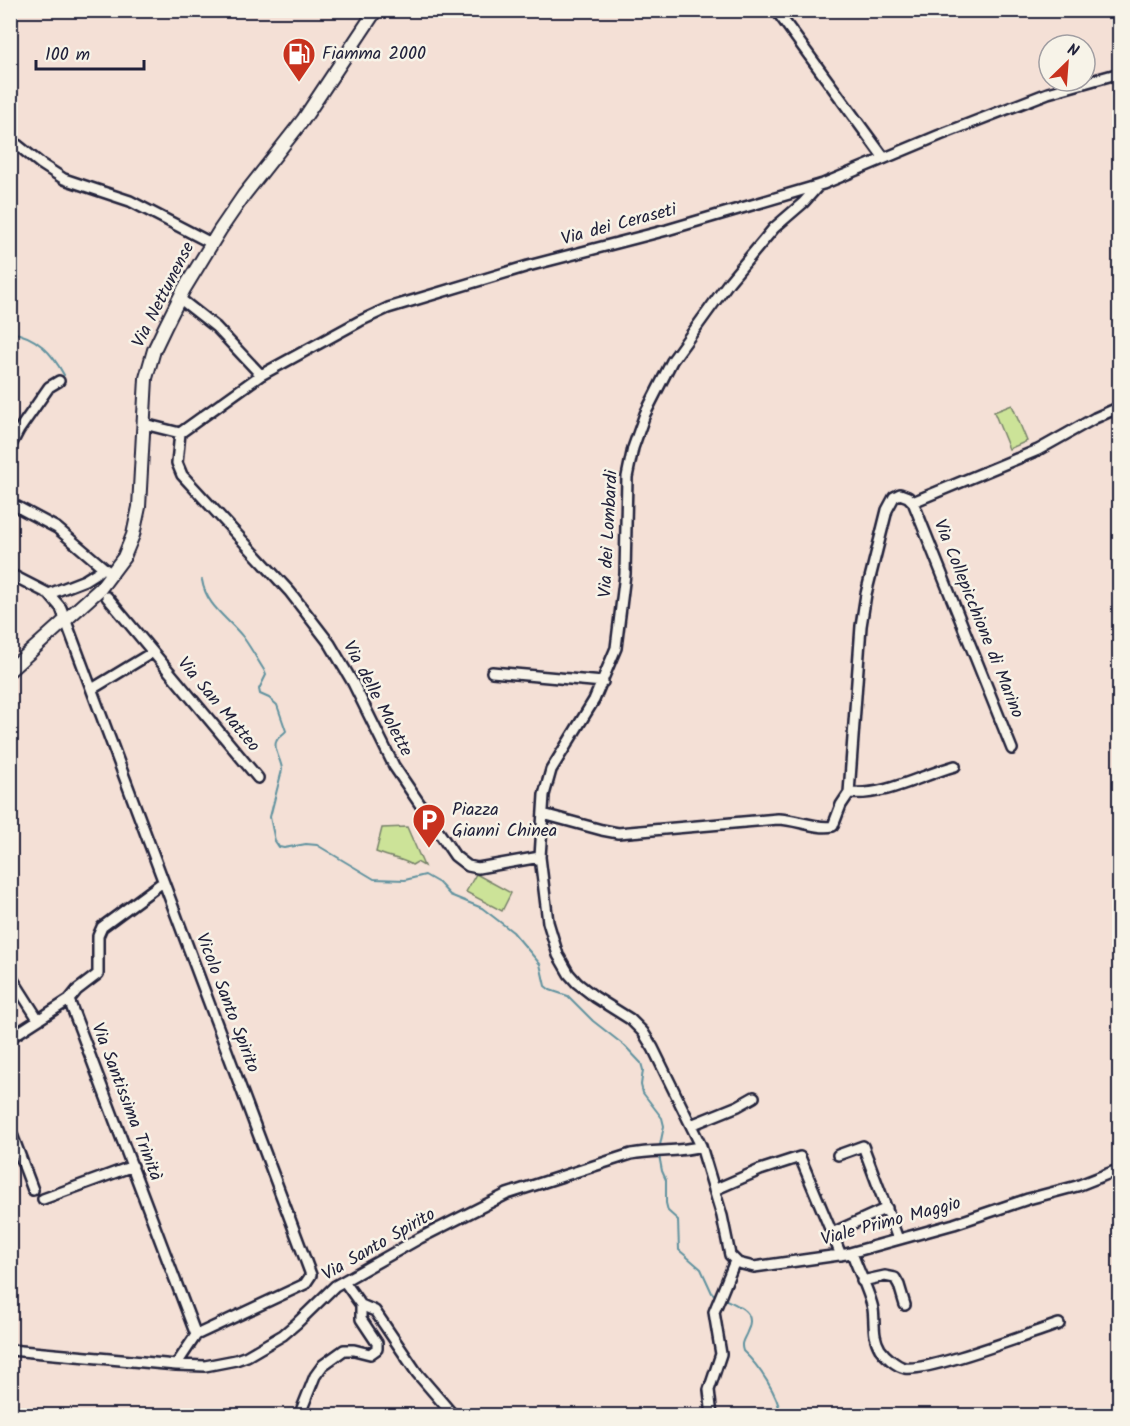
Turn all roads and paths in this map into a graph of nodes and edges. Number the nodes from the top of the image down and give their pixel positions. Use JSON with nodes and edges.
{"nodes":[{"id":1,"x":376,"y":10,"type":"edge"},
{"id":2,"x":776,"y":10,"type":"edge"},
{"id":3,"x":1119,"y":73,"type":"edge"},
{"id":4,"x":10,"y":139,"type":"edge"},
{"id":5,"x":884,"y":158,"type":"junction"},
{"id":6,"x":819,"y":185,"type":"junction"},
{"id":7,"x":211,"y":243,"type":"junction"},
{"id":8,"x":179,"y":298,"type":"junction"},
{"id":9,"x":261,"y":375,"type":"junction"},
{"id":10,"x":59,"y":381,"type":"dead end"},
{"id":11,"x":1119,"y":407,"type":"edge"},
{"id":12,"x":144,"y":424,"type":"junction"},
{"id":13,"x":180,"y":433,"type":"junction"},
{"id":14,"x":10,"y":447,"type":"edge"},
{"id":15,"x":913,"y":502,"type":"junction"},
{"id":16,"x":10,"y":503,"type":"edge"},
{"id":17,"x":109,"y":571,"type":"junction"},
{"id":18,"x":10,"y":574,"type":"edge"},
{"id":19,"x":49,"y":594,"type":"junction"},
{"id":20,"x":107,"y":597,"type":"dead end"},
{"id":21,"x":65,"y":621,"type":"junction"},
{"id":22,"x":153,"y":652,"type":"junction"},
{"id":23,"x":10,"y":670,"type":"edge"},
{"id":24,"x":492,"y":672,"type":"dead end"},
{"id":25,"x":603,"y":682,"type":"junction"},
{"id":26,"x":92,"y":689,"type":"junction"},
{"id":27,"x":1012,"y":749,"type":"dead end"},
{"id":28,"x":955,"y":766,"type":"dead end"},
{"id":29,"x":258,"y":778,"type":"dead end"},
{"id":30,"x":849,"y":793,"type":"junction"},
{"id":31,"x":543,"y":814,"type":"junction"},
{"id":32,"x":540,"y":857,"type":"junction"},
{"id":33,"x":163,"y":882,"type":"junction"},
{"id":34,"x":10,"y":975,"type":"edge"},
{"id":35,"x":69,"y":1000,"type":"junction"},
{"id":36,"x":38,"y":1019,"type":"junction"},
{"id":37,"x":10,"y":1038,"type":"edge"},
{"id":38,"x":754,"y":1097,"type":"dead end"},
{"id":39,"x":691,"y":1125,"type":"junction"},
{"id":40,"x":10,"y":1129,"type":"edge"},
{"id":41,"x":701,"y":1146,"type":"junction"},
{"id":42,"x":838,"y":1155,"type":"dead end"},
{"id":43,"x":133,"y":1166,"type":"junction"},
{"id":44,"x":1119,"y":1169,"type":"edge"},
{"id":45,"x":33,"y":1190,"type":"dead end"},
{"id":46,"x":714,"y":1190,"type":"junction"},
{"id":47,"x":43,"y":1199,"type":"dead end"},
{"id":48,"x":887,"y":1208,"type":"junction"},
{"id":49,"x":832,"y":1233,"type":"junction"},
{"id":50,"x":898,"y":1239,"type":"junction"},
{"id":51,"x":847,"y":1254,"type":"junction"},
{"id":52,"x":735,"y":1261,"type":"junction"},
{"id":53,"x":344,"y":1281,"type":"junction"},
{"id":54,"x":862,"y":1281,"type":"junction"},
{"id":55,"x":361,"y":1305,"type":"junction"},
{"id":56,"x":905,"y":1305,"type":"dead end"},
{"id":57,"x":1059,"y":1324,"type":"dead end"},
{"id":58,"x":196,"y":1335,"type":"junction"},
{"id":59,"x":10,"y":1350,"type":"edge"},
{"id":60,"x":176,"y":1365,"type":"junction"},
{"id":61,"x":299,"y":1416,"type":"edge"},
{"id":62,"x":453,"y":1416,"type":"edge"},
{"id":63,"x":712,"y":1416,"type":"edge"}],
"edges":[{"from":1,"to":7,"type":"main road","name":"Via Nettunense"},
{"from":2,"to":5,"type":"street"},
{"from":3,"to":5,"type":"street","name":"Via dei Ceraseti"},
{"from":4,"to":7,"type":"street"},
{"from":5,"to":6,"type":"street","name":"Via dei Ceraseti"},
{"from":6,"to":9,"type":"street","name":"Via dei Ceraseti"},
{"from":6,"to":25,"type":"street","name":"Via dei Lombardi"},
{"from":7,"to":8,"type":"main road","name":"Via Nettunense"},
{"from":8,"to":9,"type":"street"},
{"from":8,"to":12,"type":"main road","name":"Via Nettunense"},
{"from":9,"to":13,"type":"street","name":"Via dei Ceraseti"},
{"from":10,"to":14,"type":"street"},
{"from":11,"to":15,"type":"street","name":"Via Collepicchione di Marino"},
{"from":12,"to":13,"type":"street"},
{"from":12,"to":17,"type":"main road","name":"Via Nettunense"},
{"from":13,"to":32,"type":"street","name":"Via delle Molette"},
{"from":15,"to":27,"type":"street","name":"Via Collepicchione di Marino"},
{"from":15,"to":30,"type":"street","name":"Via Collepicchione di Marino"},
{"from":16,"to":17,"type":"street"},
{"from":17,"to":19,"type":"street"},
{"from":17,"to":21,"type":"main road","name":"Via Nettunense"},
{"from":18,"to":19,"type":"street"},
{"from":19,"to":21,"type":"street","name":"Vicolo Santo Spirito"},
{"from":20,"to":22,"type":"street","name":"Via San Matteo"},
{"from":21,"to":23,"type":"main road","name":"Via Nettunense"},
{"from":21,"to":26,"type":"street","name":"Vicolo Santo Spirito"},
{"from":22,"to":26,"type":"street","name":"Via San Matteo"},
{"from":22,"to":29,"type":"street","name":"Via San Matteo"},
{"from":24,"to":25,"type":"street"},
{"from":25,"to":31,"type":"street","name":"Via dei Lombardi"},
{"from":26,"to":33,"type":"street","name":"Vicolo Santo Spirito"},
{"from":28,"to":30,"type":"street"},
{"from":30,"to":31,"type":"street","name":"Via Collepicchione di Marino"},
{"from":31,"to":32,"type":"street","name":"Via dei Lombardi"},
{"from":32,"to":39,"type":"street"},
{"from":33,"to":35,"type":"street"},
{"from":33,"to":58,"type":"street","name":"Vicolo Santo Spirito"},
{"from":34,"to":36,"type":"street"},
{"from":35,"to":36,"type":"street"},
{"from":35,"to":43,"type":"street","name":"Via Santissima Trinità"},
{"from":36,"to":37,"type":"street"},
{"from":38,"to":39,"type":"street"},
{"from":39,"to":41,"type":"street"},
{"from":40,"to":45,"type":"street"},
{"from":41,"to":46,"type":"street"},
{"from":41,"to":53,"type":"street","name":"Via Santo Spirito"},
{"from":42,"to":48,"type":"street"},
{"from":43,"to":47,"type":"street"},
{"from":43,"to":58,"type":"street","name":"Via Santissima Trinità"},
{"from":44,"to":50,"type":"street","name":"Viale Primo Maggio"},
{"from":46,"to":49,"type":"street"},
{"from":46,"to":52,"type":"street"},
{"from":48,"to":49,"type":"street"},
{"from":48,"to":50,"type":"street"},
{"from":49,"to":51,"type":"street"},
{"from":50,"to":51,"type":"street","name":"Viale Primo Maggio"},
{"from":51,"to":52,"type":"street","name":"Viale Primo Maggio"},
{"from":51,"to":54,"type":"street"},
{"from":52,"to":63,"type":"street"},
{"from":53,"to":55,"type":"street"},
{"from":53,"to":60,"type":"street","name":"Via Santo Spirito"},
{"from":54,"to":56,"type":"street"},
{"from":54,"to":57,"type":"street"},
{"from":55,"to":61,"type":"street"},
{"from":55,"to":62,"type":"street"},
{"from":58,"to":60,"type":"street"},
{"from":59,"to":60,"type":"street","name":"Via Santo Spirito"}]}
